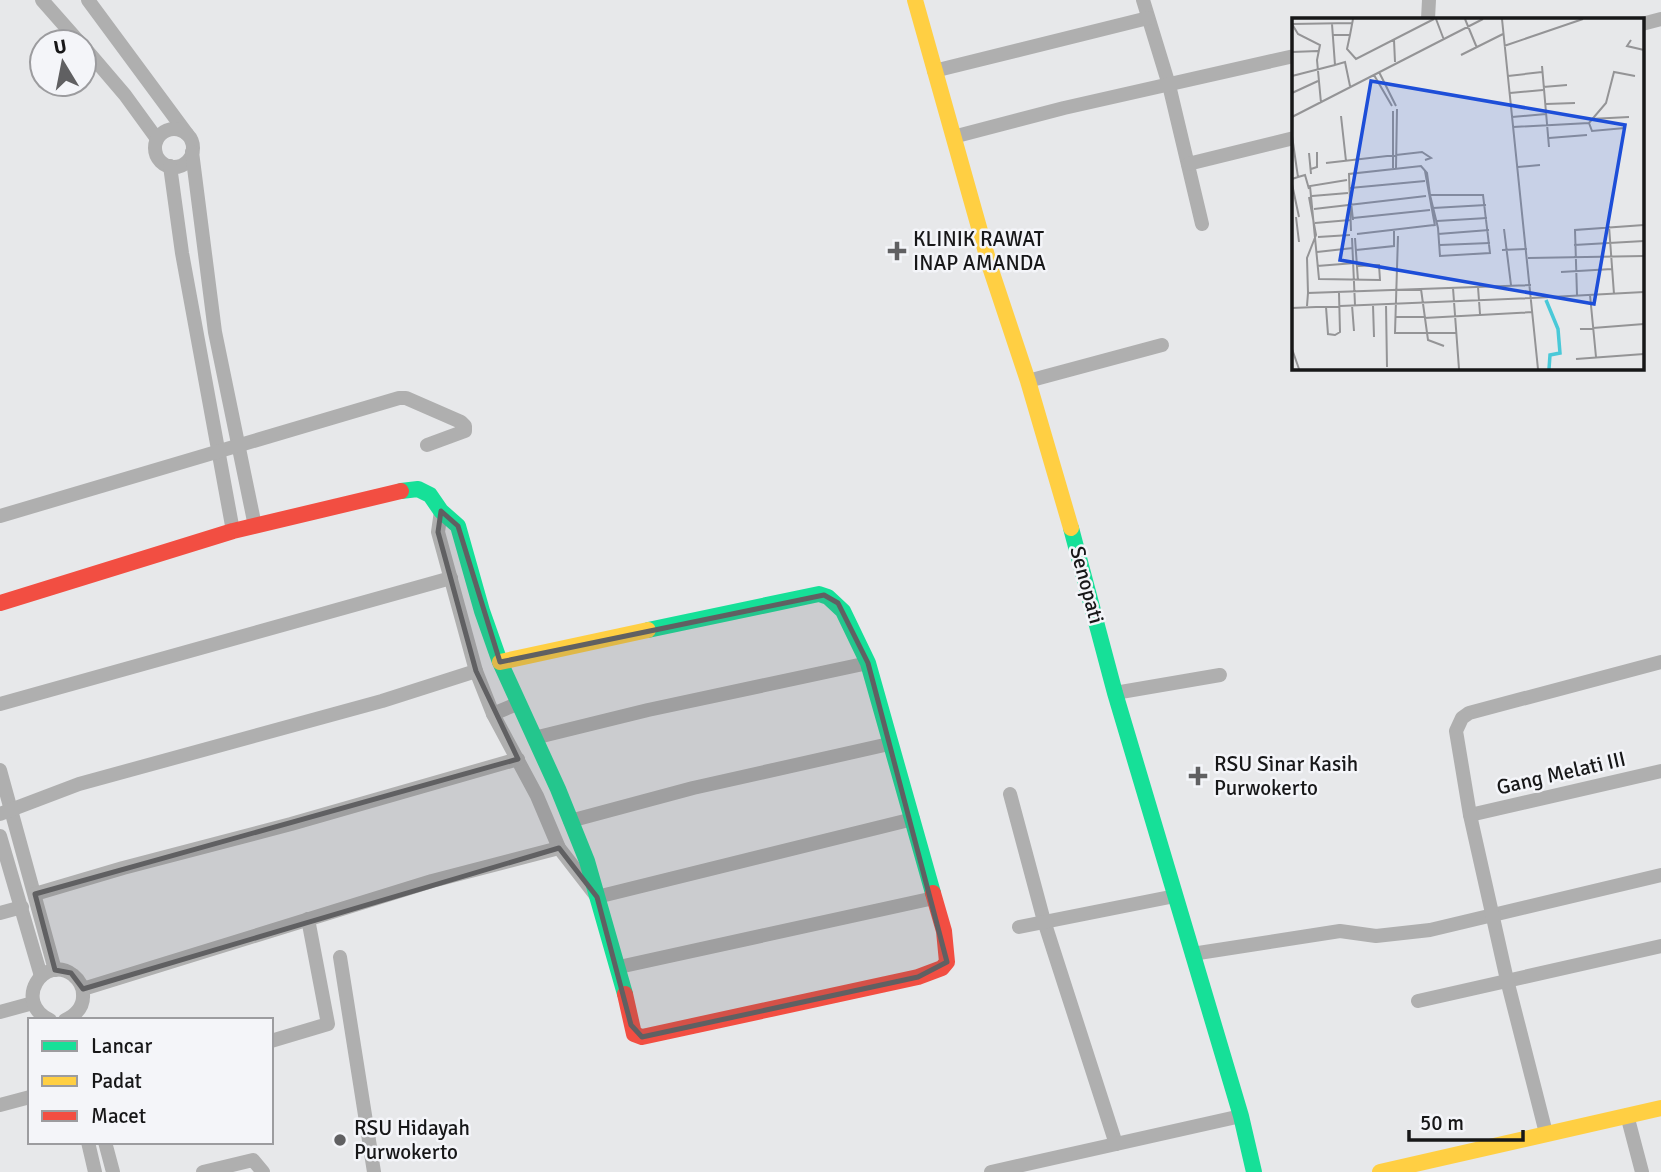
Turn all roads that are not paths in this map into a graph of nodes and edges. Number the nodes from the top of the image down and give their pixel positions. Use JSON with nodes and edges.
{"nodes":[{"id":1,"x":42,"y":0,"type":"edge"},
{"id":2,"x":88,"y":0,"type":"edge"},
{"id":3,"x":915,"y":0,"type":"edge"},
{"id":4,"x":1143,"y":0,"type":"edge"},
{"id":5,"x":1430,"y":0,"type":"edge"},
{"id":6,"x":1148,"y":18,"type":"junction"},
{"id":7,"x":1429,"y":18,"type":"edge"},
{"id":8,"x":1661,"y":19,"type":"edge"},
{"id":9,"x":1644,"y":23,"type":"edge"},
{"id":10,"x":67,"y":28,"type":"edge"},
{"id":11,"x":1292,"y":56,"type":"edge"},
{"id":12,"x":98,"y":63,"type":"edge"},
{"id":13,"x":934,"y":71,"type":"junction"},
{"id":14,"x":145,"y":80,"type":"junction"},
{"id":15,"x":1169,"y":85,"type":"junction"},
{"id":16,"x":125,"y":95,"type":"junction"},
{"id":17,"x":187,"y":134,"type":"junction"},
{"id":18,"x":953,"y":137,"type":"junction"},
{"id":19,"x":1292,"y":138,"type":"edge"},
{"id":20,"x":157,"y":139,"type":"junction"},
{"id":21,"x":192,"y":152,"type":"junction"},
{"id":22,"x":1188,"y":164,"type":"junction"},
{"id":23,"x":170,"y":166,"type":"junction"},
{"id":24,"x":1202,"y":224,"type":"dead end"},
{"id":25,"x":215,"y":332,"type":"junction"},
{"id":26,"x":197,"y":336,"type":"junction"},
{"id":27,"x":1162,"y":345,"type":"dead end"},
{"id":28,"x":1028,"y":381,"type":"junction"},
{"id":29,"x":237,"y":445,"type":"junction"},
{"id":30,"x":427,"y":445,"type":"dead end"},
{"id":31,"x":218,"y":450,"type":"junction"},
{"id":32,"x":441,"y":511,"type":"junction"},
{"id":33,"x":0,"y":516,"type":"edge"},
{"id":34,"x":255,"y":526,"type":"junction"},
{"id":35,"x":233,"y":531,"type":"junction"},
{"id":36,"x":450,"y":578,"type":"junction"},
{"id":37,"x":0,"y":603,"type":"edge"},
{"id":38,"x":482,"y":611,"type":"junction"},
{"id":39,"x":460,"y":617,"type":"junction"},
{"id":40,"x":500,"y":662,"type":"junction"},
{"id":41,"x":1661,"y":662,"type":"edge"},
{"id":42,"x":868,"y":663,"type":"junction"},
{"id":43,"x":476,"y":671,"type":"junction"},
{"id":44,"x":1220,"y":675,"type":"dead end"},
{"id":45,"x":1115,"y":693,"type":"junction"},
{"id":46,"x":519,"y":703,"type":"junction"},
{"id":47,"x":0,"y":704,"type":"edge"},
{"id":48,"x":493,"y":714,"type":"junction"},
{"id":49,"x":534,"y":738,"type":"junction"},
{"id":50,"x":889,"y":744,"type":"junction"},
{"id":51,"x":518,"y":759,"type":"junction"},
{"id":52,"x":0,"y":770,"type":"edge"},
{"id":53,"x":1661,"y":771,"type":"edge"},
{"id":54,"x":558,"y":789,"type":"junction"},
{"id":55,"x":1010,"y":794,"type":"dead end"},
{"id":56,"x":537,"y":796,"type":"junction"},
{"id":57,"x":6,"y":812,"type":"edge"},
{"id":58,"x":1470,"y":815,"type":"junction"},
{"id":59,"x":913,"y":819,"type":"junction"},
{"id":60,"x":570,"y":821,"type":"junction"},
{"id":61,"x":0,"y":836,"type":"edge"},
{"id":62,"x":559,"y":848,"type":"junction"},
{"id":63,"x":1661,"y":875,"type":"edge"},
{"id":64,"x":35,"y":894,"type":"junction"},
{"id":65,"x":1175,"y":896,"type":"junction"},
{"id":66,"x":597,"y":897,"type":"junction"},
{"id":67,"x":934,"y":898,"type":"junction"},
{"id":68,"x":22,"y":907,"type":"junction"},
{"id":69,"x":0,"y":913,"type":"edge"},
{"id":70,"x":1492,"y":916,"type":"junction"},
{"id":71,"x":308,"y":919,"type":"junction"},
{"id":72,"x":1044,"y":921,"type":"junction"},
{"id":73,"x":1019,"y":926,"type":"dead end"},
{"id":74,"x":1661,"y":946,"type":"edge"},
{"id":75,"x":1192,"y":954,"type":"junction"},
{"id":76,"x":340,"y":957,"type":"dead end"},
{"id":77,"x":619,"y":967,"type":"junction"},
{"id":78,"x":55,"y":970,"type":"junction"},
{"id":79,"x":41,"y":976,"type":"junction"},
{"id":80,"x":1507,"y":981,"type":"junction"},
{"id":81,"x":83,"y":989,"type":"junction"},
{"id":82,"x":1418,"y":1000,"type":"dead end"},
{"id":83,"x":33,"y":1003,"type":"junction"},
{"id":84,"x":0,"y":1012,"type":"edge"},
{"id":85,"x":46,"y":1018,"type":"edge"},
{"id":86,"x":71,"y":1018,"type":"edge"},
{"id":87,"x":273,"y":1040,"type":"edge"},
{"id":88,"x":28,"y":1098,"type":"edge"},
{"id":89,"x":0,"y":1105,"type":"edge"},
{"id":90,"x":1661,"y":1108,"type":"edge"},
{"id":91,"x":1628,"y":1115,"type":"junction"},
{"id":92,"x":1241,"y":1116,"type":"junction"},
{"id":93,"x":1546,"y":1133,"type":"junction"},
{"id":94,"x":88,"y":1144,"type":"edge"},
{"id":95,"x":105,"y":1144,"type":"edge"},
{"id":96,"x":1116,"y":1144,"type":"junction"},
{"id":97,"x":95,"y":1172,"type":"edge"},
{"id":98,"x":112,"y":1172,"type":"edge"},
{"id":99,"x":203,"y":1172,"type":"edge"},
{"id":100,"x":263,"y":1172,"type":"edge"},
{"id":101,"x":374,"y":1172,"type":"edge"},
{"id":102,"x":991,"y":1172,"type":"edge"},
{"id":103,"x":1254,"y":1172,"type":"edge"},
{"id":104,"x":1380,"y":1172,"type":"edge"},
{"id":105,"x":1642,"y":1172,"type":"edge"}],
"edges":[{"from":1,"to":10,"type":"street"},
{"from":2,"to":14,"type":"street"},
{"from":3,"to":13,"type":"street","name":"Senopati"},
{"from":4,"to":6,"type":"street"},
{"from":5,"to":7,"type":"street"},
{"from":6,"to":13,"type":"street"},
{"from":6,"to":15,"type":"street"},
{"from":8,"to":9,"type":"street"},
{"from":11,"to":15,"type":"street"},
{"from":12,"to":16,"type":"street"},
{"from":13,"to":18,"type":"street","name":"Senopati"},
{"from":14,"to":16,"type":"street"},
{"from":14,"to":17,"type":"street"},
{"from":15,"to":18,"type":"street"},
{"from":15,"to":22,"type":"street"},
{"from":16,"to":20,"type":"street"},
{"from":17,"to":20,"type":"street"},
{"from":17,"to":21,"type":"street"},
{"from":18,"to":28,"type":"street","name":"Senopati"},
{"from":19,"to":22,"type":"street"},
{"from":20,"to":23,"type":"street"},
{"from":21,"to":23,"type":"street"},
{"from":21,"to":25,"type":"street"},
{"from":22,"to":24,"type":"street"},
{"from":23,"to":26,"type":"street"},
{"from":25,"to":26,"type":"street"},
{"from":25,"to":29,"type":"street"},
{"from":26,"to":31,"type":"street"},
{"from":27,"to":28,"type":"street"},
{"from":28,"to":45,"type":"street","name":"Senopati"},
{"from":29,"to":30,"type":"street"},
{"from":29,"to":31,"type":"street"},
{"from":29,"to":34,"type":"street"},
{"from":31,"to":33,"type":"street"},
{"from":31,"to":35,"type":"street"},
{"from":32,"to":34,"type":"street"},
{"from":32,"to":36,"type":"street"},
{"from":32,"to":38,"type":"street"},
{"from":34,"to":35,"type":"street"},
{"from":35,"to":37,"type":"street"},
{"from":36,"to":39,"type":"street"},
{"from":36,"to":47,"type":"street"},
{"from":38,"to":39,"type":"street"},
{"from":38,"to":40,"type":"street"},
{"from":39,"to":43,"type":"street"},
{"from":40,"to":42,"type":"street"},
{"from":40,"to":46,"type":"street"},
{"from":41,"to":58,"type":"street"},
{"from":42,"to":49,"type":"street"},
{"from":42,"to":50,"type":"street"},
{"from":43,"to":48,"type":"street"},
{"from":43,"to":57,"type":"street"},
{"from":44,"to":45,"type":"street"},
{"from":45,"to":65,"type":"street","name":"Senopati"},
{"from":46,"to":48,"type":"street"},
{"from":46,"to":49,"type":"street"},
{"from":48,"to":51,"type":"street"},
{"from":49,"to":54,"type":"street"},
{"from":50,"to":59,"type":"street"},
{"from":50,"to":60,"type":"street"},
{"from":51,"to":56,"type":"street"},
{"from":51,"to":64,"type":"street"},
{"from":52,"to":57,"type":"street"},
{"from":53,"to":58,"type":"street","name":"Gang Melati III"},
{"from":54,"to":56,"type":"street"},
{"from":54,"to":60,"type":"street"},
{"from":55,"to":72,"type":"street"},
{"from":56,"to":62,"type":"street"},
{"from":57,"to":64,"type":"street"},
{"from":58,"to":70,"type":"street"},
{"from":59,"to":66,"type":"street"},
{"from":59,"to":67,"type":"street"},
{"from":60,"to":66,"type":"street"},
{"from":61,"to":68,"type":"street"},
{"from":62,"to":66,"type":"street"},
{"from":62,"to":71,"type":"street"},
{"from":63,"to":70,"type":"street"},
{"from":64,"to":78,"type":"street"},
{"from":65,"to":72,"type":"street"},
{"from":65,"to":75,"type":"street","name":"Senopati"},
{"from":66,"to":77,"type":"street"},
{"from":67,"to":77,"type":"street"},
{"from":67,"to":77,"type":"street"},
{"from":68,"to":69,"type":"street"},
{"from":68,"to":79,"type":"street"},
{"from":70,"to":75,"type":"street"},
{"from":70,"to":80,"type":"street"},
{"from":71,"to":81,"type":"street"},
{"from":71,"to":87,"type":"street"},
{"from":72,"to":73,"type":"street"},
{"from":72,"to":96,"type":"street"},
{"from":74,"to":80,"type":"street"},
{"from":75,"to":92,"type":"street","name":"Senopati"},
{"from":76,"to":101,"type":"street"},
{"from":78,"to":79,"type":"street"},
{"from":78,"to":81,"type":"street"},
{"from":79,"to":83,"type":"street"},
{"from":80,"to":82,"type":"street"},
{"from":80,"to":93,"type":"street"},
{"from":81,"to":86,"type":"street"},
{"from":83,"to":84,"type":"street"},
{"from":83,"to":85,"type":"street"},
{"from":88,"to":89,"type":"street"},
{"from":90,"to":91,"type":"street"},
{"from":91,"to":93,"type":"street"},
{"from":91,"to":105,"type":"street"},
{"from":92,"to":96,"type":"street"},
{"from":92,"to":103,"type":"street","name":"Senopati"},
{"from":93,"to":104,"type":"street"},
{"from":94,"to":97,"type":"street"},
{"from":95,"to":98,"type":"street"},
{"from":96,"to":102,"type":"street"},
{"from":99,"to":100,"type":"street"}]}
